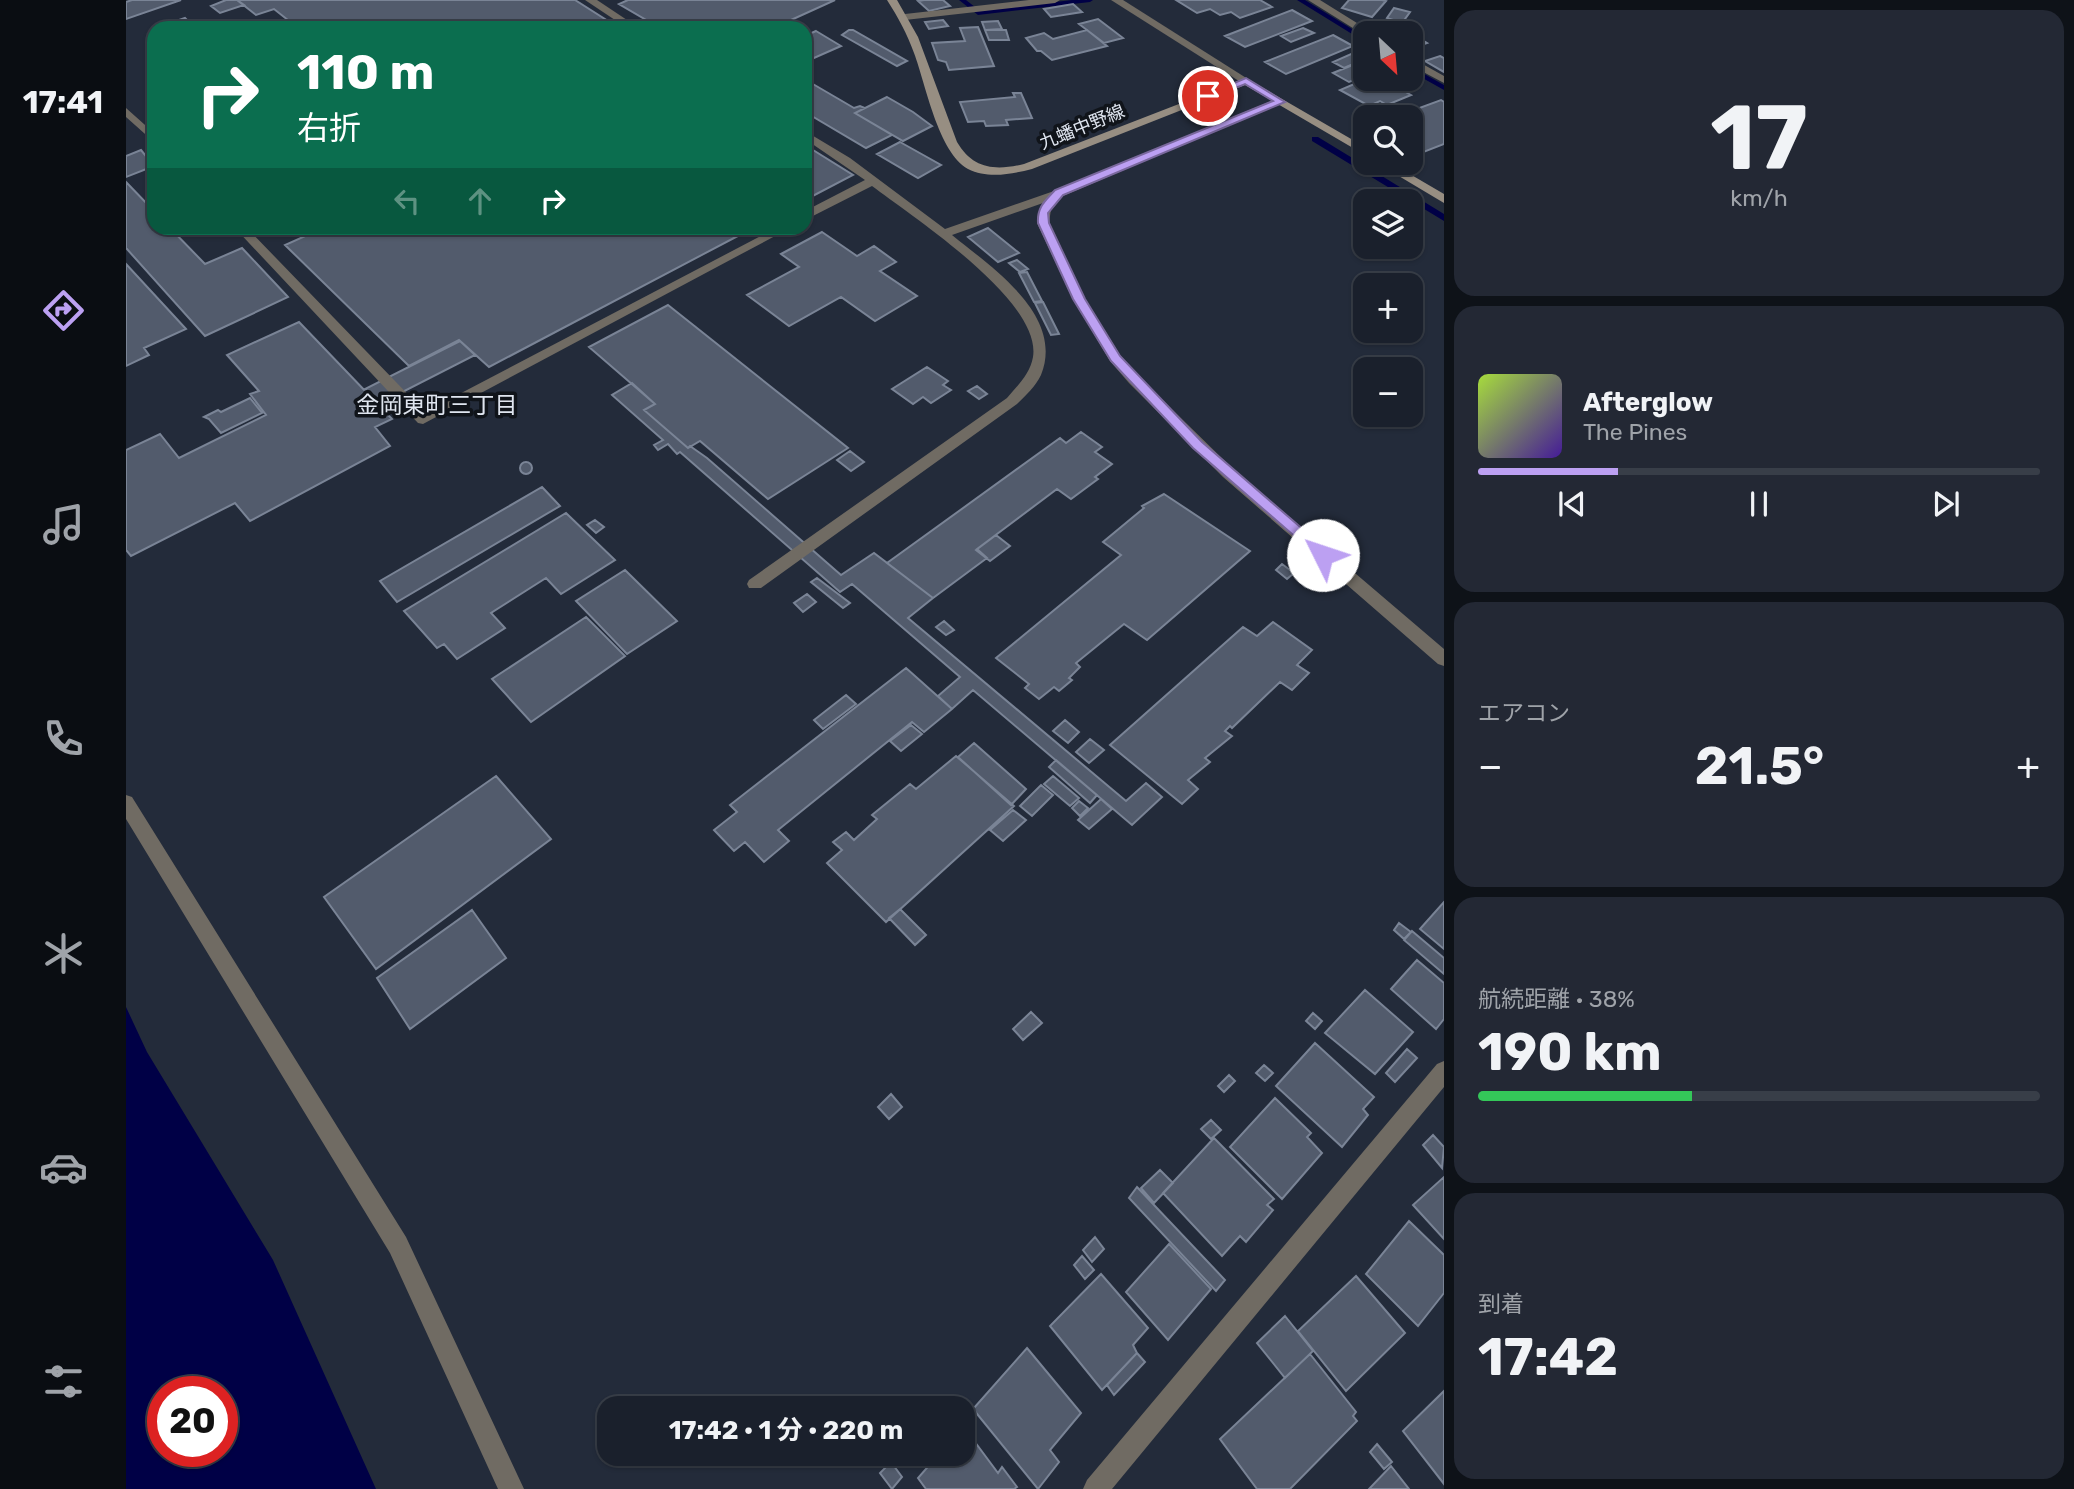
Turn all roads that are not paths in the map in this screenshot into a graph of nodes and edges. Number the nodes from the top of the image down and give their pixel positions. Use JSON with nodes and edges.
{"nodes":[{"id":1,"x":590,"y":0,"type":"edge"},
{"id":2,"x":892,"y":0,"type":"edge"},
{"id":3,"x":1055,"y":0,"type":"edge"},
{"id":4,"x":1116,"y":0,"type":"edge"},
{"id":5,"x":1313,"y":0,"type":"edge"},
{"id":6,"x":905,"y":17,"type":"junction"},
{"id":7,"x":623,"y":21,"type":"edge"},
{"id":8,"x":1353,"y":24,"type":"edge"},
{"id":9,"x":1423,"y":68,"type":"edge"},
{"id":10,"x":1444,"y":80,"type":"edge"},
{"id":11,"x":1246,"y":81,"type":"junction"},
{"id":12,"x":1280,"y":102,"type":"junction"},
{"id":13,"x":126,"y":111,"type":"edge"},
{"id":14,"x":147,"y":132,"type":"edge"},
{"id":15,"x":812,"y":139,"type":"edge"},
{"id":16,"x":1353,"y":145,"type":"edge"},
{"id":17,"x":1403,"y":175,"type":"edge"},
{"id":18,"x":873,"y":180,"type":"junction"},
{"id":19,"x":1059,"y":193,"type":"junction"},
{"id":20,"x":1444,"y":200,"type":"edge"},
{"id":21,"x":812,"y":212,"type":"edge"},
{"id":22,"x":943,"y":234,"type":"junction"},
{"id":23,"x":248,"y":235,"type":"edge"},
{"id":24,"x":770,"y":235,"type":"edge"},
{"id":25,"x":755,"y":584,"type":"dead end"},
{"id":26,"x":1444,"y":659,"type":"edge"},
{"id":27,"x":126,"y":803,"type":"edge"},
{"id":28,"x":1444,"y":1071,"type":"edge"},
{"id":29,"x":510,"y":1489,"type":"edge"},
{"id":30,"x":1096,"y":1489,"type":"edge"}],
"edges":[{"from":1,"to":7,"type":"street"},
{"from":2,"to":6,"type":"main road","name":"九蟠中野線"},
{"from":3,"to":6,"type":"street"},
{"from":4,"to":11,"type":"street"},
{"from":5,"to":8,"type":"street"},
{"from":6,"to":11,"type":"main road","name":"九蟠中野線"},
{"from":9,"to":10,"type":"street"},
{"from":11,"to":12,"type":"main road"},
{"from":12,"to":16,"type":"main road"},
{"from":12,"to":19,"type":"street"},
{"from":13,"to":14,"type":"street"},
{"from":15,"to":18,"type":"street"},
{"from":17,"to":20,"type":"main road"},
{"from":18,"to":21,"type":"street"},
{"from":18,"to":22,"type":"street"},
{"from":19,"to":22,"type":"street"},
{"from":19,"to":26,"type":"street"},
{"from":22,"to":25,"type":"street"},
{"from":23,"to":24,"type":"street"},
{"from":27,"to":29,"type":"street"},
{"from":28,"to":30,"type":"street"}]}
